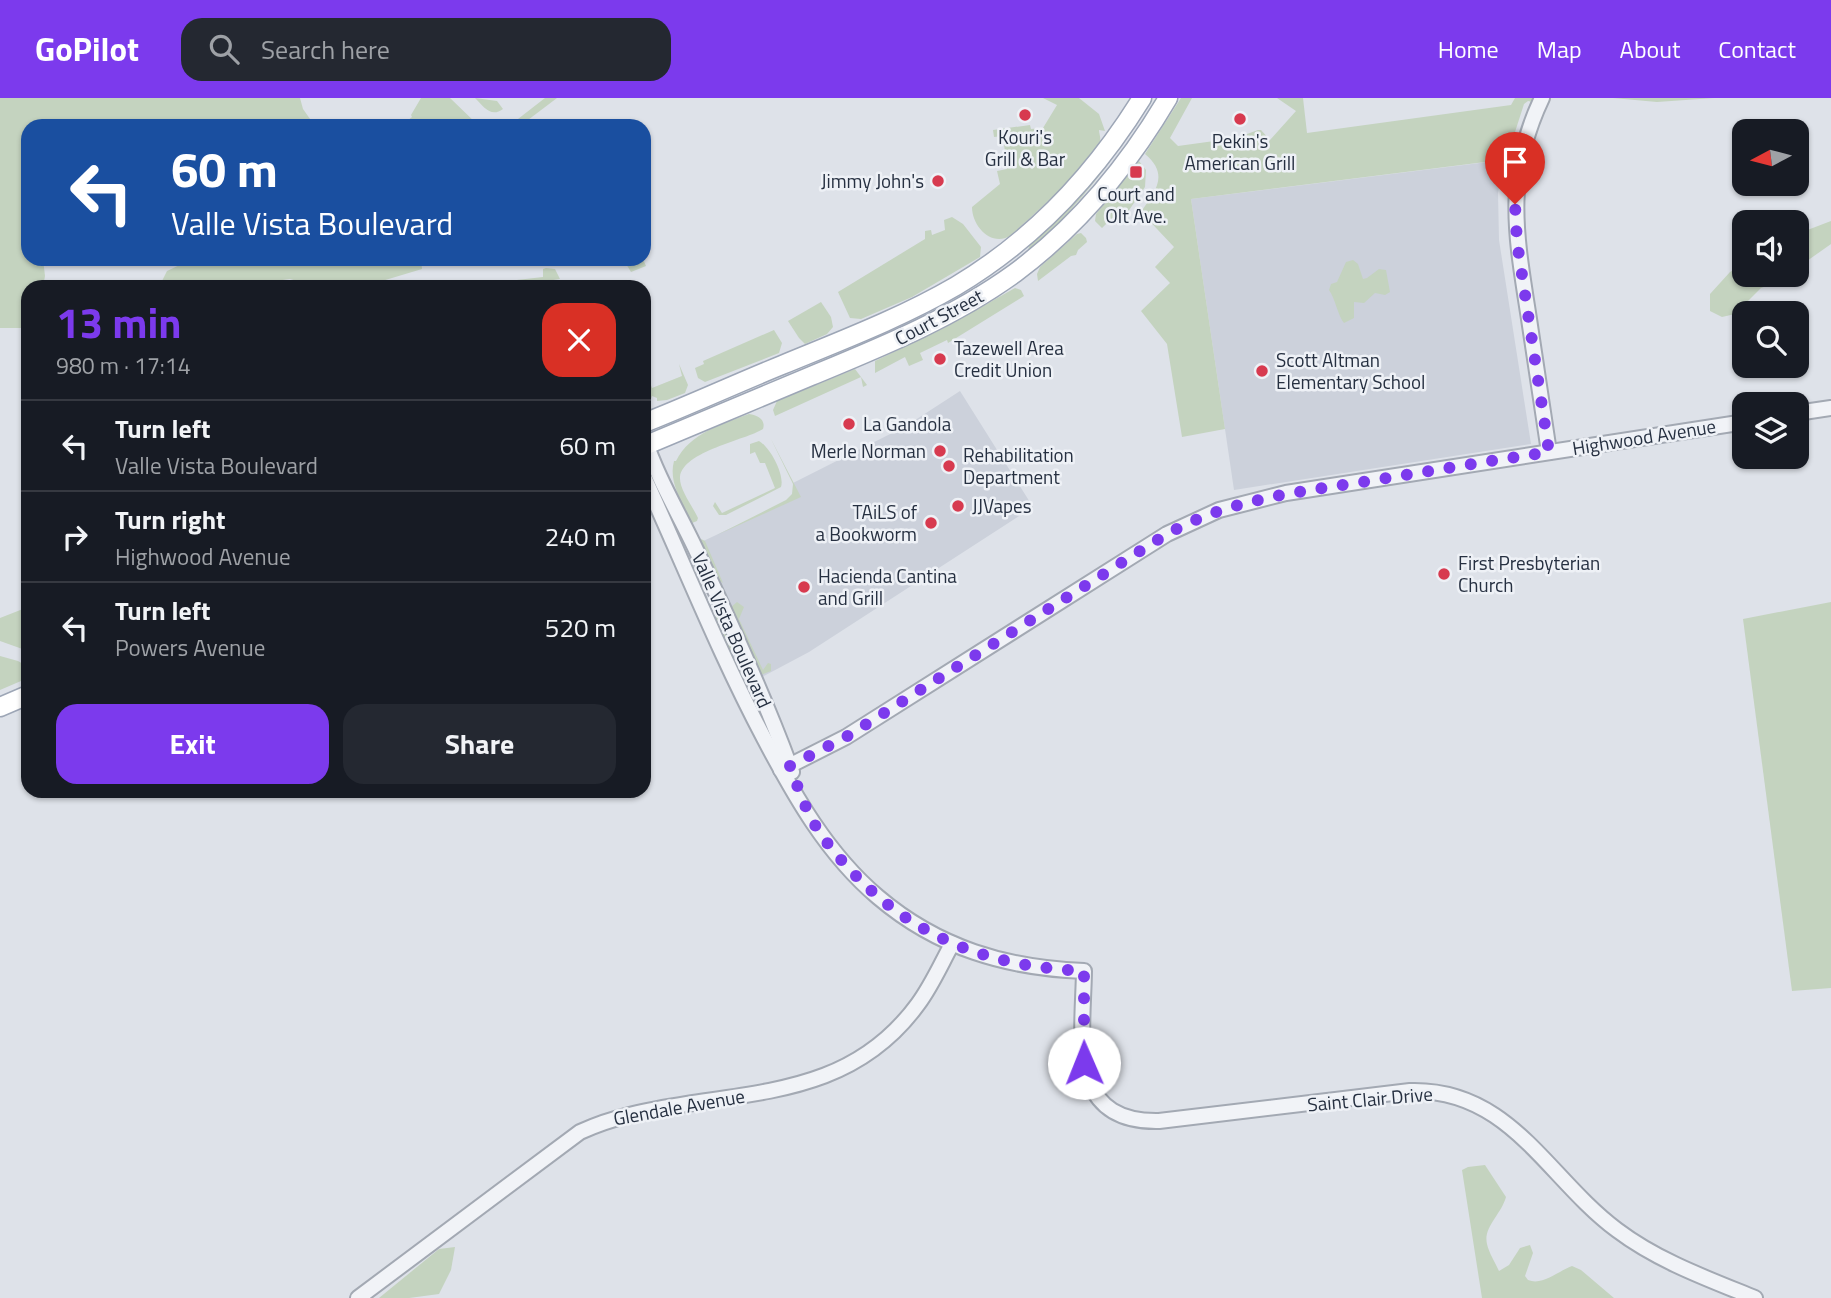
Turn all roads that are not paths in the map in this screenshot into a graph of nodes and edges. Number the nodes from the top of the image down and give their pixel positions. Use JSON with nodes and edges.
{"nodes":[{"id":1,"x":1142,"y":98,"type":"edge"},
{"id":2,"x":1168,"y":98,"type":"edge"},
{"id":3,"x":1542,"y":98,"type":"edge"},
{"id":4,"x":1831,"y":408,"type":"edge"},
{"id":5,"x":1809,"y":411,"type":"edge"},
{"id":6,"x":651,"y":420,"type":"edge"},
{"id":7,"x":1732,"y":424,"type":"edge"},
{"id":8,"x":651,"y":441,"type":"edge"},
{"id":9,"x":1549,"y":452,"type":"junction"},
{"id":10,"x":651,"y":456,"type":"edge"},
{"id":11,"x":651,"y":493,"type":"edge"},
{"id":12,"x":21,"y":698,"type":"edge"},
{"id":13,"x":0,"y":707,"type":"edge"},
{"id":14,"x":785,"y":768,"type":"junction"},
{"id":15,"x":952,"y":944,"type":"junction"},
{"id":16,"x":1084,"y":971,"type":"joint"},
{"id":17,"x":358,"y":1298,"type":"edge"},
{"id":18,"x":1755,"y":1298,"type":"edge"}],
"edges":[{"from":1,"to":6,"type":"main road","name":"Court Street"},
{"from":2,"to":8,"type":"main road","name":"Court Street"},
{"from":3,"to":9,"type":"street"},
{"from":4,"to":5,"type":"street"},
{"from":7,"to":9,"type":"street","name":"Highwood Avenue"},
{"from":9,"to":14,"type":"street","name":"Highwood Avenue"},
{"from":10,"to":14,"type":"street","name":"Valle Vista Boulevard"},
{"from":11,"to":14,"type":"street","name":"Valle Vista Boulevard"},
{"from":12,"to":13,"type":"main road"},
{"from":14,"to":15,"type":"street","name":"Valle Vista Boulevard"},
{"from":15,"to":16,"type":"street","name":"Valle Vista Boulevard"},
{"from":15,"to":17,"type":"street","name":"Glendale Avenue"},
{"from":16,"to":18,"type":"street","name":"Saint Clair Drive"}]}
